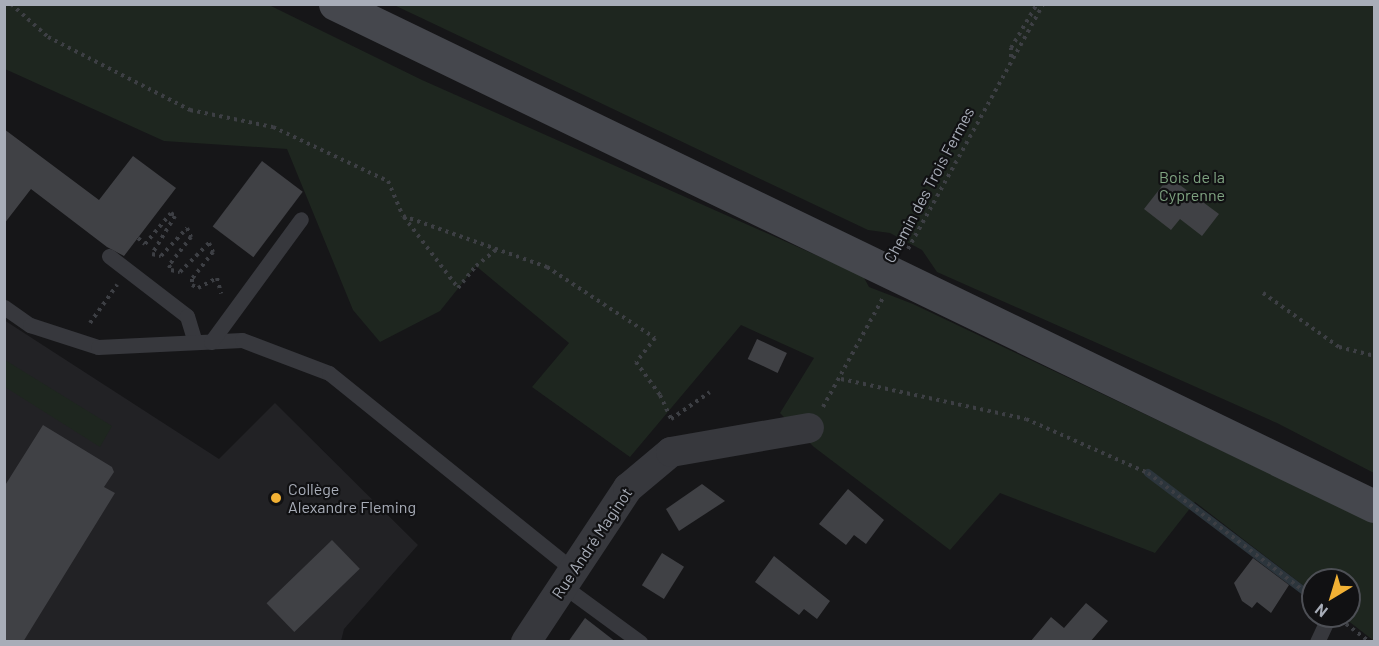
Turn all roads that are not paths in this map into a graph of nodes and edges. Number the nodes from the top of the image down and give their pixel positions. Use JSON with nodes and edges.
{"nodes":[{"id":1,"x":335,"y":4,"type":"edge"},
{"id":2,"x":301,"y":219,"type":"dead end"},
{"id":3,"x":109,"y":256,"type":"dead end"},
{"id":4,"x":4,"y":307,"type":"edge"},
{"id":5,"x":195,"y":342,"type":"junction"},
{"id":6,"x":211,"y":342,"type":"junction"},
{"id":7,"x":809,"y":428,"type":"dead end"},
{"id":8,"x":1374,"y":506,"type":"edge"},
{"id":9,"x":567,"y":577,"type":"junction"},
{"id":10,"x":1323,"y":628,"type":"edge"},
{"id":11,"x":526,"y":642,"type":"edge"},
{"id":12,"x":640,"y":642,"type":"edge"},
{"id":13,"x":1317,"y":642,"type":"edge"}],
"edges":[{"from":1,"to":8,"type":"main road"},
{"from":2,"to":6,"type":"lane"},
{"from":3,"to":5,"type":"lane"},
{"from":4,"to":5,"type":"lane"},
{"from":5,"to":6,"type":"lane"},
{"from":6,"to":9,"type":"lane"},
{"from":7,"to":9,"type":"street","name":"Rue André Maginot"},
{"from":9,"to":11,"type":"street","name":"Rue André Maginot"},
{"from":9,"to":12,"type":"lane"},
{"from":10,"to":13,"type":"lane"}]}
